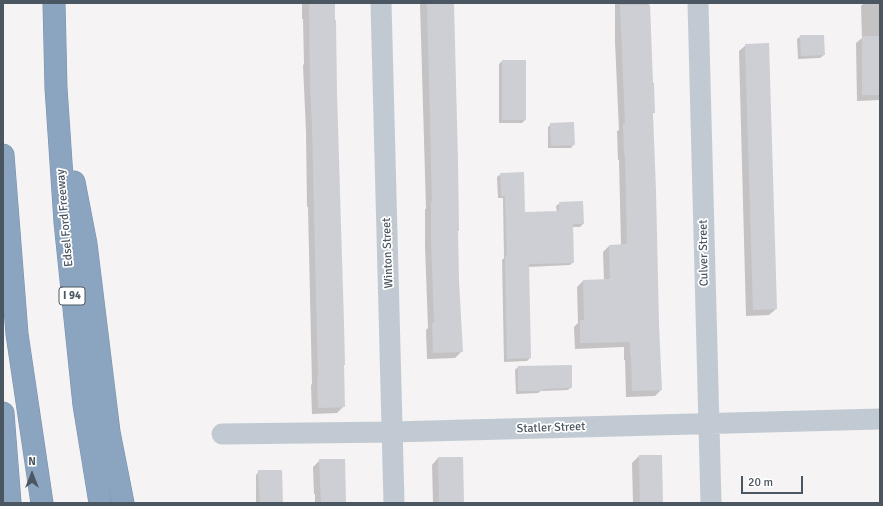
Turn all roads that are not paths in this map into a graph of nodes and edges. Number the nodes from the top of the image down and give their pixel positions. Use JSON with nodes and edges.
{"nodes":[{"id":1,"x":54,"y":3,"type":"edge"},
{"id":2,"x":381,"y":3,"type":"edge"},
{"id":3,"x":698,"y":3,"type":"edge"},
{"id":4,"x":56,"y":88,"type":"junction"},
{"id":5,"x":3,"y":155,"type":"edge"},
{"id":6,"x":3,"y":412,"type":"edge"},
{"id":7,"x":880,"y":419,"type":"edge"},
{"id":8,"x":708,"y":423,"type":"junction"},
{"id":9,"x":392,"y":432,"type":"junction"},
{"id":10,"x":222,"y":434,"type":"dead end"},
{"id":11,"x":10,"y":503,"type":"edge"},
{"id":12,"x":42,"y":503,"type":"edge"},
{"id":13,"x":100,"y":503,"type":"edge"},
{"id":14,"x":123,"y":503,"type":"edge"},
{"id":15,"x":394,"y":503,"type":"edge"},
{"id":16,"x":711,"y":503,"type":"edge"}],
"edges":[{"from":1,"to":4,"type":"highway","name":"Edsel Ford Freeway","number":"I 94"},
{"from":2,"to":9,"type":"street","name":"Winton Street"},
{"from":3,"to":8,"type":"street","name":"Culver Street"},
{"from":4,"to":13,"type":"highway","name":"Edsel Ford Freeway","number":"I 94"},
{"from":4,"to":14,"type":"highway"},
{"from":5,"to":12,"type":"highway"},
{"from":6,"to":11,"type":"highway"},
{"from":7,"to":8,"type":"street","name":"Statler Street"},
{"from":8,"to":9,"type":"street","name":"Statler Street"},
{"from":8,"to":16,"type":"street","name":"Culver Street"},
{"from":9,"to":10,"type":"street","name":"Statler Street"},
{"from":9,"to":15,"type":"street","name":"Winton Street"}]}
